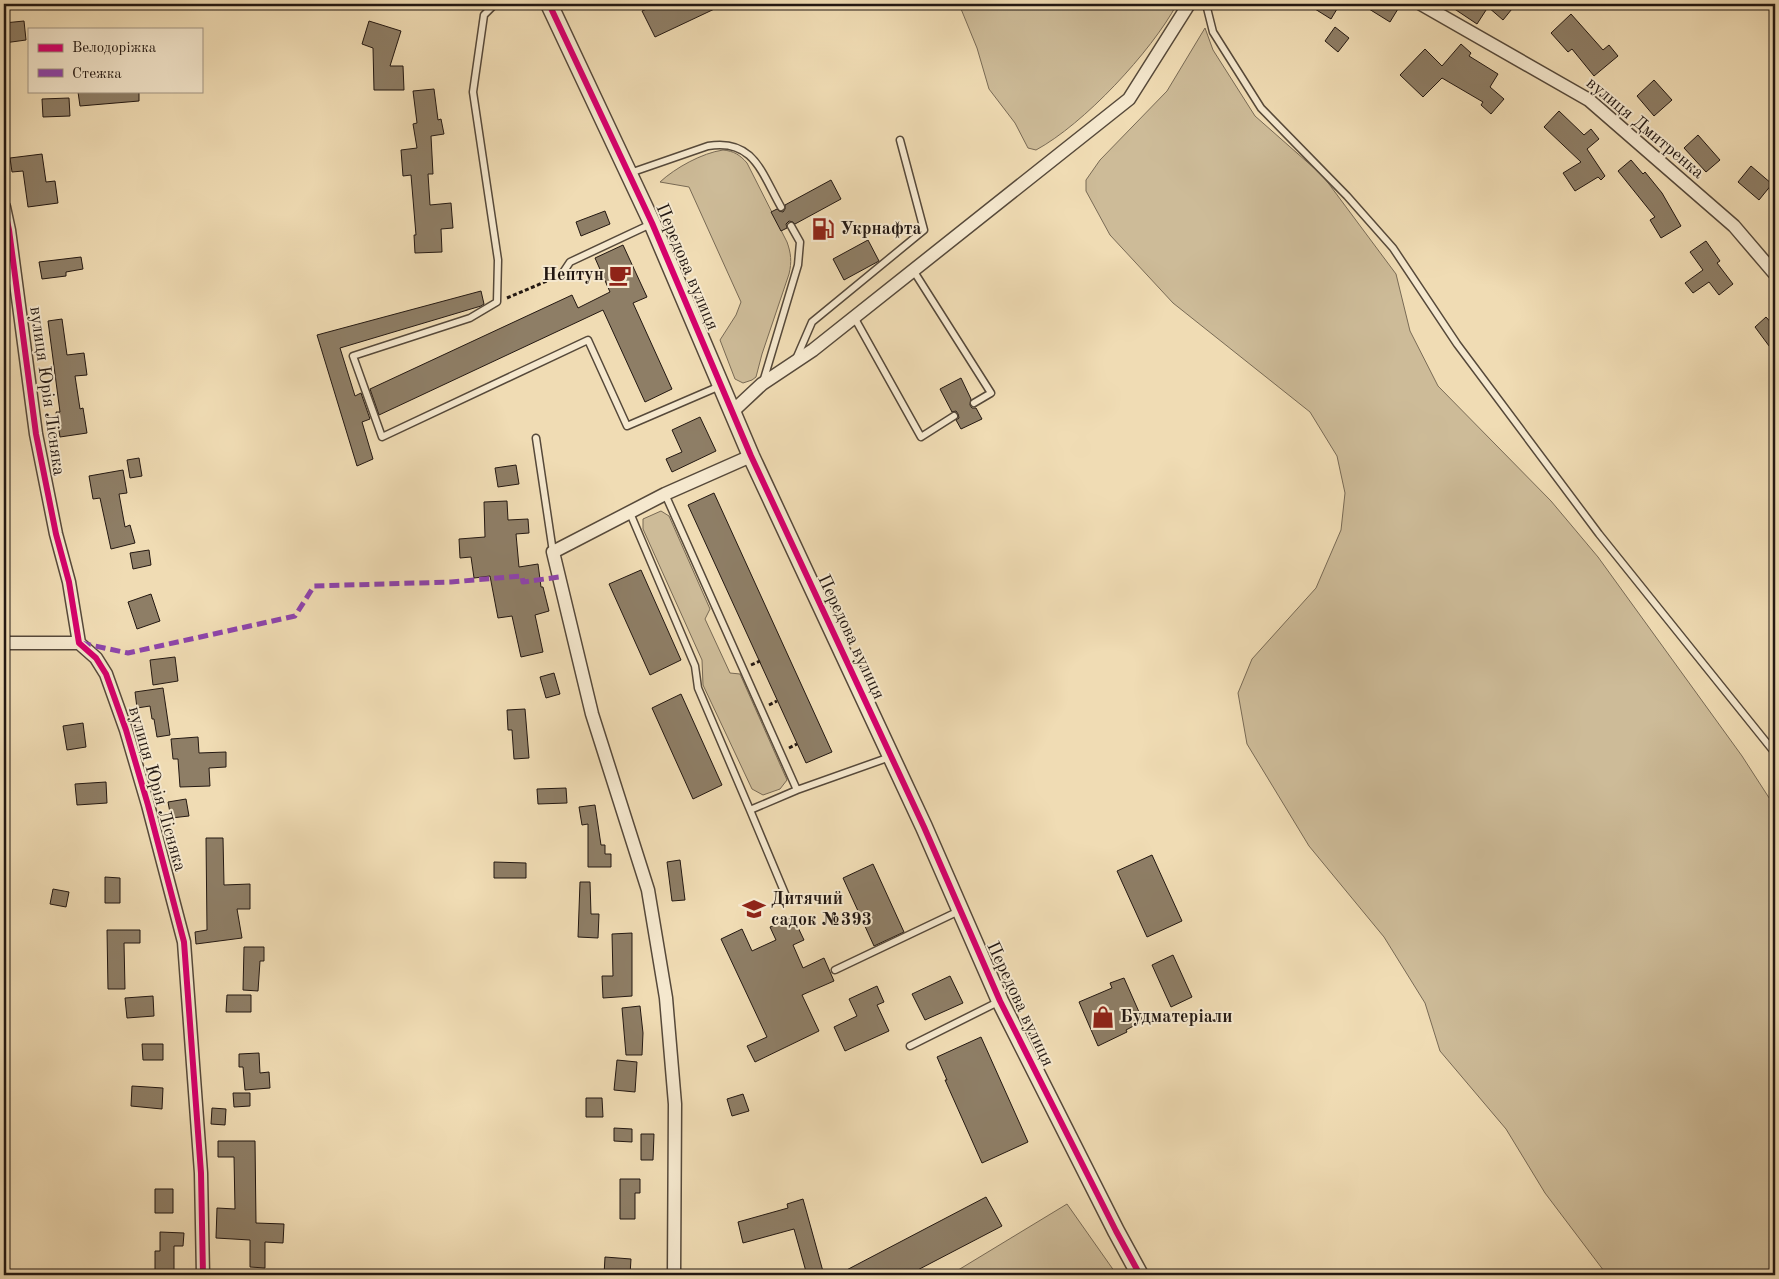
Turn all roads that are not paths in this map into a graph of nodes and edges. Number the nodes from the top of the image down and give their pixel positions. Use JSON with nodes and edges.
{"nodes":[{"id":1,"x":495,"y":4,"type":"edge"},
{"id":2,"x":549,"y":4,"type":"edge"},
{"id":3,"x":1189,"y":4,"type":"edge"},
{"id":4,"x":1206,"y":4,"type":"edge"},
{"id":5,"x":1421,"y":4,"type":"edge"},
{"id":6,"x":900,"y":140,"type":"dead end"},
{"id":7,"x":629,"y":173,"type":"junction"},
{"id":8,"x":4,"y":207,"type":"edge"},
{"id":9,"x":781,"y":207,"type":"dead end"},
{"id":10,"x":652,"y":223,"type":"junction"},
{"id":11,"x":791,"y":226,"type":"dead end"},
{"id":12,"x":913,"y":270,"type":"junction"},
{"id":13,"x":562,"y":274,"type":"road end"},
{"id":14,"x":1775,"y":274,"type":"edge"},
{"id":15,"x":854,"y":317,"type":"junction"},
{"id":16,"x":795,"y":362,"type":"junction"},
{"id":17,"x":762,"y":384,"type":"junction"},
{"id":18,"x":720,"y":386,"type":"junction"},
{"id":19,"x":974,"y":404,"type":"dead end"},
{"id":20,"x":732,"y":412,"type":"junction"},
{"id":21,"x":954,"y":416,"type":"dead end"},
{"id":22,"x":536,"y":438,"type":"dead end"},
{"id":23,"x":751,"y":456,"type":"junction"},
{"id":24,"x":665,"y":494,"type":"junction"},
{"id":25,"x":630,"y":513,"type":"junction"},
{"id":26,"x":552,"y":552,"type":"junction"},
{"id":27,"x":4,"y":643,"type":"edge"},
{"id":28,"x":79,"y":643,"type":"junction"},
{"id":29,"x":1775,"y":753,"type":"edge"},
{"id":30,"x":891,"y":757,"type":"junction"},
{"id":31,"x":797,"y":790,"type":"junction"},
{"id":32,"x":750,"y":810,"type":"junction"},
{"id":33,"x":786,"y":896,"type":"dead end"},
{"id":34,"x":960,"y":910,"type":"junction"},
{"id":35,"x":835,"y":970,"type":"dead end"},
{"id":36,"x":1000,"y":1001,"type":"junction"},
{"id":37,"x":910,"y":1046,"type":"dead end"},
{"id":38,"x":203,"y":1275,"type":"edge"},
{"id":39,"x":674,"y":1275,"type":"edge"},
{"id":40,"x":1140,"y":1275,"type":"edge"}],
"edges":[{"from":1,"to":18,"type":"lane"},
{"from":2,"to":7,"type":"street","name":"Передова вулиця"},
{"from":3,"to":12,"type":"street"},
{"from":4,"to":29,"type":"lane"},
{"from":5,"to":14,"type":"street","name":"вулиця Дмитренка"},
{"from":6,"to":16,"type":"lane"},
{"from":7,"to":9,"type":"lane"},
{"from":7,"to":10,"type":"street","name":"Передова вулиця"},
{"from":8,"to":28,"type":"street","name":"вулиця Юрія Лісняка"},
{"from":10,"to":13,"type":"lane"},
{"from":10,"to":18,"type":"street","name":"Передова вулиця"},
{"from":11,"to":17,"type":"lane"},
{"from":12,"to":15,"type":"street"},
{"from":12,"to":19,"type":"lane"},
{"from":15,"to":16,"type":"street"},
{"from":15,"to":21,"type":"lane"},
{"from":16,"to":17,"type":"street"},
{"from":17,"to":20,"type":"street"},
{"from":18,"to":20,"type":"street","name":"Передова вулиця"},
{"from":20,"to":23,"type":"street","name":"Передова вулиця"},
{"from":22,"to":26,"type":"lane"},
{"from":23,"to":24,"type":"street"},
{"from":23,"to":30,"type":"street","name":"Передова вулиця"},
{"from":24,"to":25,"type":"street"},
{"from":24,"to":31,"type":"lane"},
{"from":25,"to":26,"type":"street"},
{"from":25,"to":32,"type":"lane"},
{"from":26,"to":39,"type":"street"},
{"from":27,"to":28,"type":"street"},
{"from":28,"to":38,"type":"street","name":"вулиця Юрія Лісняка"},
{"from":30,"to":31,"type":"lane"},
{"from":30,"to":34,"type":"street","name":"Передова вулиця"},
{"from":31,"to":32,"type":"lane"},
{"from":32,"to":33,"type":"lane"},
{"from":34,"to":35,"type":"lane"},
{"from":34,"to":36,"type":"street","name":"Передова вулиця"},
{"from":36,"to":37,"type":"lane"},
{"from":36,"to":40,"type":"street","name":"Передова вулиця"}]}
